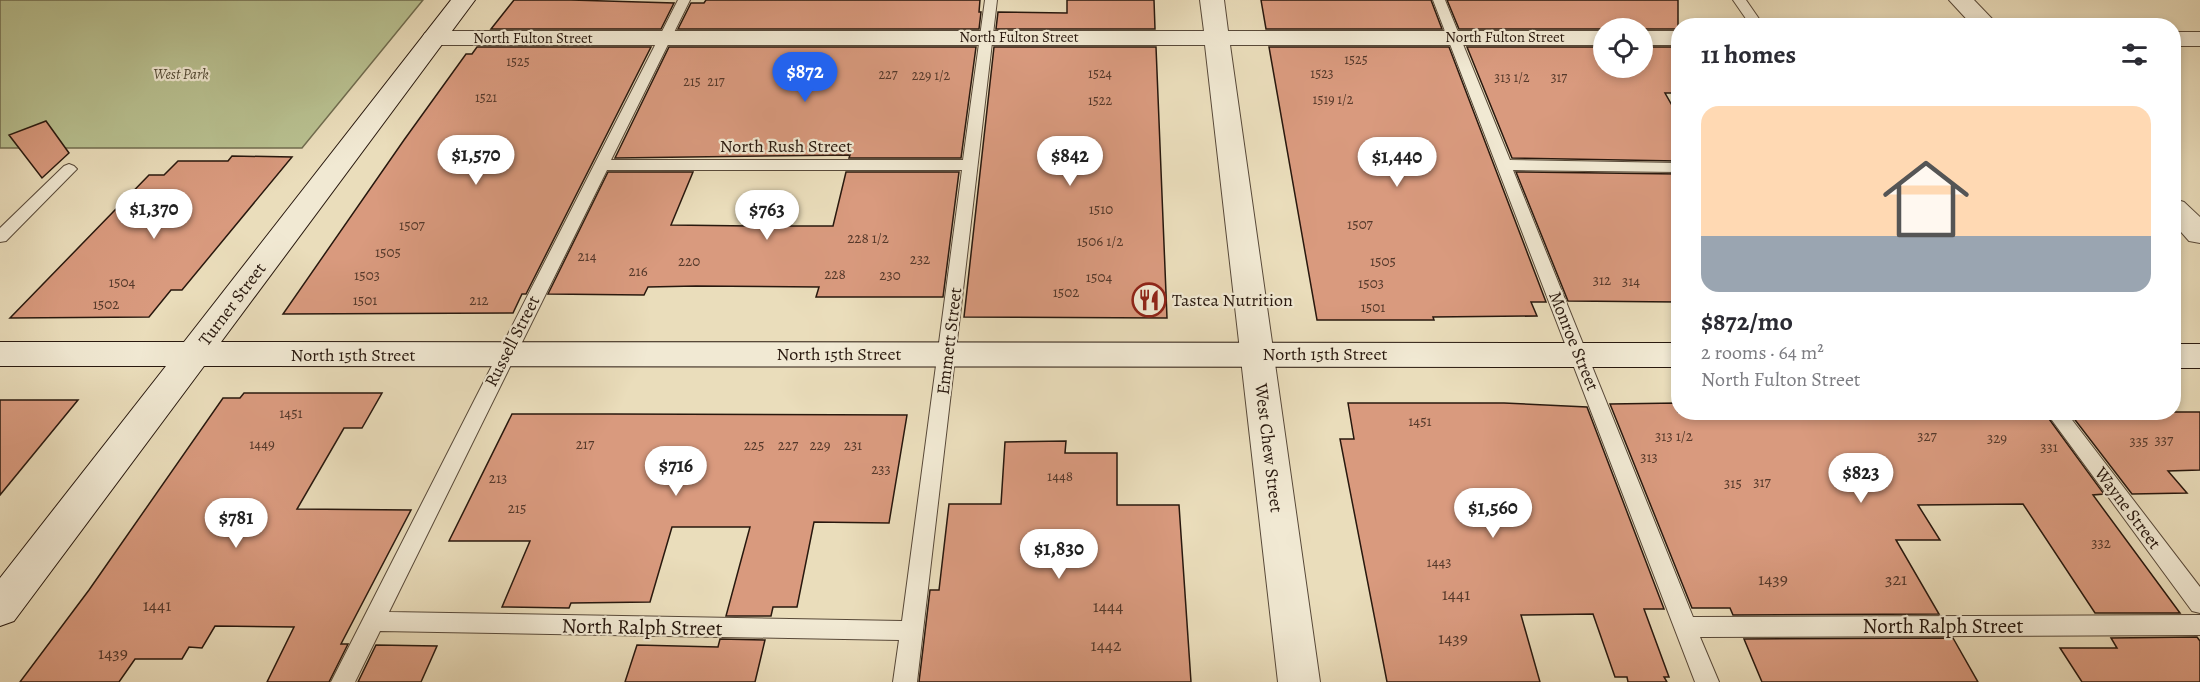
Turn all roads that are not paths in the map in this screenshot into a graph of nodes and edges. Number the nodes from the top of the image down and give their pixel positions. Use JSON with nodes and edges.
{"nodes":[{"id":1,"x":463,"y":0,"type":"edge"},
{"id":2,"x":684,"y":0,"type":"edge"},
{"id":3,"x":991,"y":0,"type":"edge"},
{"id":4,"x":1212,"y":0,"type":"edge"},
{"id":5,"x":1439,"y":0,"type":"edge"},
{"id":6,"x":1739,"y":0,"type":"edge"},
{"id":7,"x":1961,"y":0,"type":"edge"},
{"id":8,"x":1752,"y":18,"type":"edge"},
{"id":9,"x":1979,"y":18,"type":"edge"},
{"id":10,"x":1217,"y":37,"type":"junction"},
{"id":11,"x":1454,"y":37,"type":"junction"},
{"id":12,"x":434,"y":38,"type":"junction"},
{"id":13,"x":666,"y":38,"type":"junction"},
{"id":14,"x":986,"y":38,"type":"junction"},
{"id":15,"x":1593,"y":38,"type":"edge"},
{"id":16,"x":1653,"y":38,"type":"edge"},
{"id":17,"x":1671,"y":38,"type":"edge"},
{"id":18,"x":2181,"y":39,"type":"edge"},
{"id":19,"x":2200,"y":39,"type":"edge"},
{"id":20,"x":600,"y":165,"type":"junction"},
{"id":21,"x":972,"y":165,"type":"junction"},
{"id":22,"x":1504,"y":165,"type":"junction"},
{"id":23,"x":1671,"y":167,"type":"edge"},
{"id":24,"x":69,"y":169,"type":"dead end"},
{"id":25,"x":2181,"y":215,"type":"edge"},
{"id":26,"x":2200,"y":234,"type":"edge"},
{"id":27,"x":0,"y":237,"type":"edge"},
{"id":28,"x":0,"y":354,"type":"edge"},
{"id":29,"x":506,"y":354,"type":"junction"},
{"id":30,"x":947,"y":354,"type":"junction"},
{"id":31,"x":1257,"y":354,"type":"junction"},
{"id":32,"x":193,"y":355,"type":"junction"},
{"id":33,"x":1580,"y":355,"type":"junction"},
{"id":34,"x":1671,"y":355,"type":"edge"},
{"id":35,"x":2181,"y":356,"type":"edge"},
{"id":36,"x":2200,"y":356,"type":"edge"},
{"id":37,"x":2061,"y":420,"type":"edge"},
{"id":38,"x":2200,"y":604,"type":"edge"},
{"id":39,"x":0,"y":609,"type":"edge"},
{"id":40,"x":372,"y":621,"type":"junction"},
{"id":41,"x":2200,"y":625,"type":"edge"},
{"id":42,"x":1685,"y":627,"type":"junction"},
{"id":43,"x":912,"y":631,"type":"junction"},
{"id":44,"x":343,"y":682,"type":"edge"},
{"id":45,"x":905,"y":682,"type":"edge"},
{"id":46,"x":1299,"y":682,"type":"edge"},
{"id":47,"x":1707,"y":682,"type":"edge"}],
"edges":[{"from":1,"to":12,"type":"street","name":"Turner Street"},
{"from":2,"to":13,"type":"lane","name":"Russell Street"},
{"from":3,"to":14,"type":"lane","name":"Emmett Street"},
{"from":4,"to":10,"type":"street","name":"West Chew Street"},
{"from":5,"to":11,"type":"lane","name":"Monroe Street"},
{"from":6,"to":8,"type":"lane"},
{"from":7,"to":9,"type":"street"},
{"from":10,"to":11,"type":"street","name":"North Fulton Street"},
{"from":10,"to":14,"type":"street","name":"North Fulton Street"},
{"from":10,"to":31,"type":"street","name":"West Chew Street"},
{"from":11,"to":15,"type":"street","name":"North Fulton Street"},
{"from":11,"to":22,"type":"lane","name":"Monroe Street"},
{"from":12,"to":13,"type":"street","name":"North Fulton Street"},
{"from":12,"to":32,"type":"street","name":"Turner Street"},
{"from":13,"to":14,"type":"street","name":"North Fulton Street"},
{"from":13,"to":20,"type":"lane","name":"Russell Street"},
{"from":14,"to":21,"type":"lane","name":"Emmett Street"},
{"from":16,"to":17,"type":"street"},
{"from":18,"to":19,"type":"street"},
{"from":20,"to":21,"type":"lane","name":"North Rush Street"},
{"from":20,"to":29,"type":"lane","name":"Russell Street"},
{"from":21,"to":30,"type":"lane","name":"Emmett Street"},
{"from":22,"to":23,"type":"lane"},
{"from":22,"to":33,"type":"lane","name":"Monroe Street"},
{"from":24,"to":27,"type":"lane"},
{"from":25,"to":26,"type":"street"},
{"from":28,"to":32,"type":"street","name":"North 15th Street"},
{"from":29,"to":30,"type":"street","name":"North 15th Street"},
{"from":29,"to":32,"type":"street","name":"North 15th Street"},
{"from":29,"to":40,"type":"lane","name":"Russell Street"},
{"from":30,"to":31,"type":"street","name":"North 15th Street"},
{"from":30,"to":43,"type":"lane","name":"Emmett Street"},
{"from":31,"to":33,"type":"street","name":"North 15th Street"},
{"from":31,"to":46,"type":"street","name":"West Chew Street"},
{"from":32,"to":39,"type":"street","name":"Turner Street"},
{"from":33,"to":34,"type":"street","name":"North 15th Street"},
{"from":33,"to":42,"type":"lane","name":"Monroe Street"},
{"from":35,"to":36,"type":"street"},
{"from":37,"to":38,"type":"lane","name":"Wayne Street"},
{"from":40,"to":43,"type":"lane","name":"North Ralph Street"},
{"from":40,"to":44,"type":"lane","name":"Russell Street"},
{"from":41,"to":42,"type":"lane","name":"North Ralph Street"},
{"from":42,"to":47,"type":"lane","name":"Monroe Street"},
{"from":43,"to":45,"type":"lane","name":"Emmett Street"}]}
